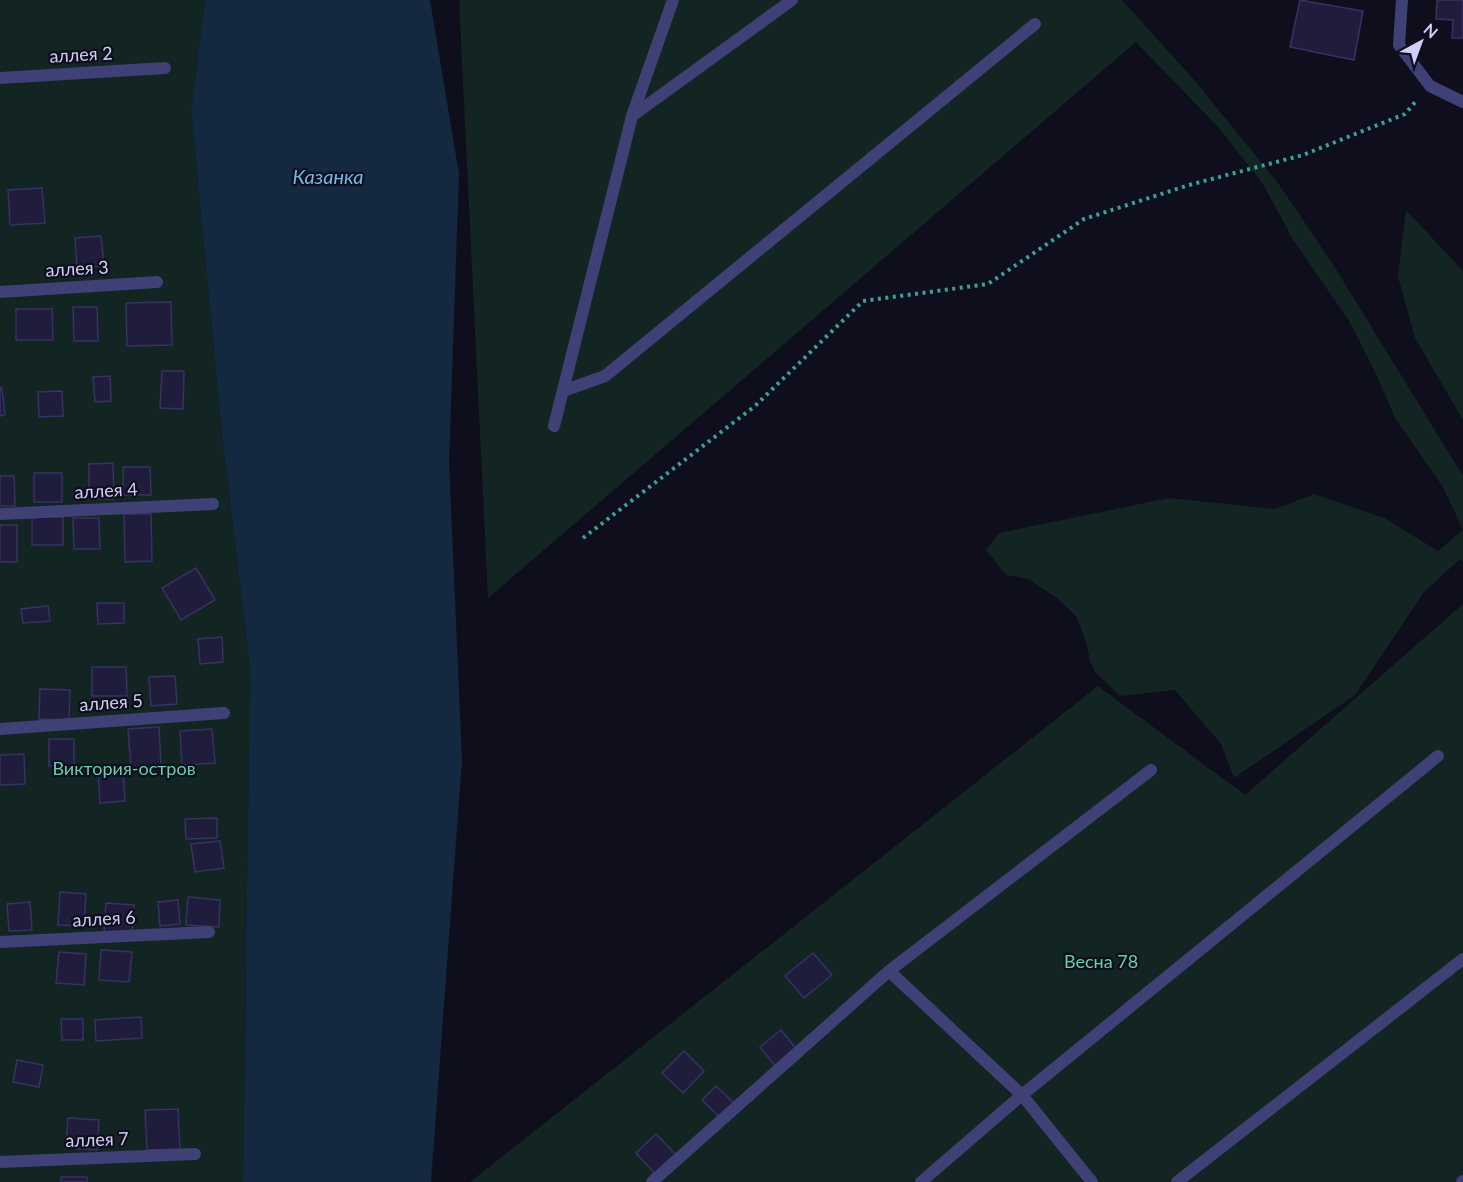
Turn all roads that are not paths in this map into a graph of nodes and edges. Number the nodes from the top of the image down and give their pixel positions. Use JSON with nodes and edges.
{"nodes":[{"id":1,"x":673,"y":0,"type":"edge"},
{"id":2,"x":792,"y":0,"type":"edge"},
{"id":3,"x":1402,"y":0,"type":"edge"},
{"id":4,"x":1035,"y":24,"type":"dead end"},
{"id":5,"x":165,"y":68,"type":"dead end"},
{"id":6,"x":0,"y":78,"type":"edge"},
{"id":7,"x":1463,"y":102,"type":"edge"},
{"id":8,"x":632,"y":116,"type":"junction"},
{"id":9,"x":157,"y":282,"type":"dead end"},
{"id":10,"x":0,"y":292,"type":"edge"},
{"id":11,"x":563,"y":391,"type":"junction"},
{"id":12,"x":554,"y":426,"type":"dead end"},
{"id":13,"x":213,"y":504,"type":"dead end"},
{"id":14,"x":0,"y":514,"type":"edge"},
{"id":15,"x":224,"y":713,"type":"dead end"},
{"id":16,"x":0,"y":729,"type":"edge"},
{"id":17,"x":1438,"y":756,"type":"dead end"},
{"id":18,"x":1151,"y":771,"type":"dead end"},
{"id":19,"x":209,"y":932,"type":"dead end"},
{"id":20,"x":0,"y":942,"type":"edge"},
{"id":21,"x":1463,"y":959,"type":"edge"},
{"id":22,"x":889,"y":971,"type":"junction"},
{"id":23,"x":1022,"y":1095,"type":"junction"},
{"id":24,"x":195,"y":1154,"type":"dead end"},
{"id":25,"x":0,"y":1162,"type":"edge"},
{"id":26,"x":652,"y":1182,"type":"edge"},
{"id":27,"x":921,"y":1182,"type":"edge"},
{"id":28,"x":1092,"y":1182,"type":"edge"},
{"id":29,"x":1177,"y":1182,"type":"edge"}],
"edges":[{"from":1,"to":8,"type":"street"},
{"from":2,"to":8,"type":"street"},
{"from":3,"to":7,"type":"street"},
{"from":4,"to":11,"type":"street"},
{"from":5,"to":6,"type":"street","name":"аллея 2"},
{"from":8,"to":11,"type":"street"},
{"from":9,"to":10,"type":"street","name":"аллея 3"},
{"from":11,"to":12,"type":"street"},
{"from":13,"to":14,"type":"street","name":"аллея 4"},
{"from":15,"to":16,"type":"street","name":"аллея 5"},
{"from":17,"to":23,"type":"street"},
{"from":18,"to":22,"type":"street"},
{"from":19,"to":20,"type":"street","name":"аллея 6"},
{"from":21,"to":29,"type":"street"},
{"from":22,"to":23,"type":"street"},
{"from":22,"to":26,"type":"street"},
{"from":23,"to":27,"type":"street"},
{"from":23,"to":28,"type":"street"},
{"from":24,"to":25,"type":"street","name":"аллея 7"}]}
